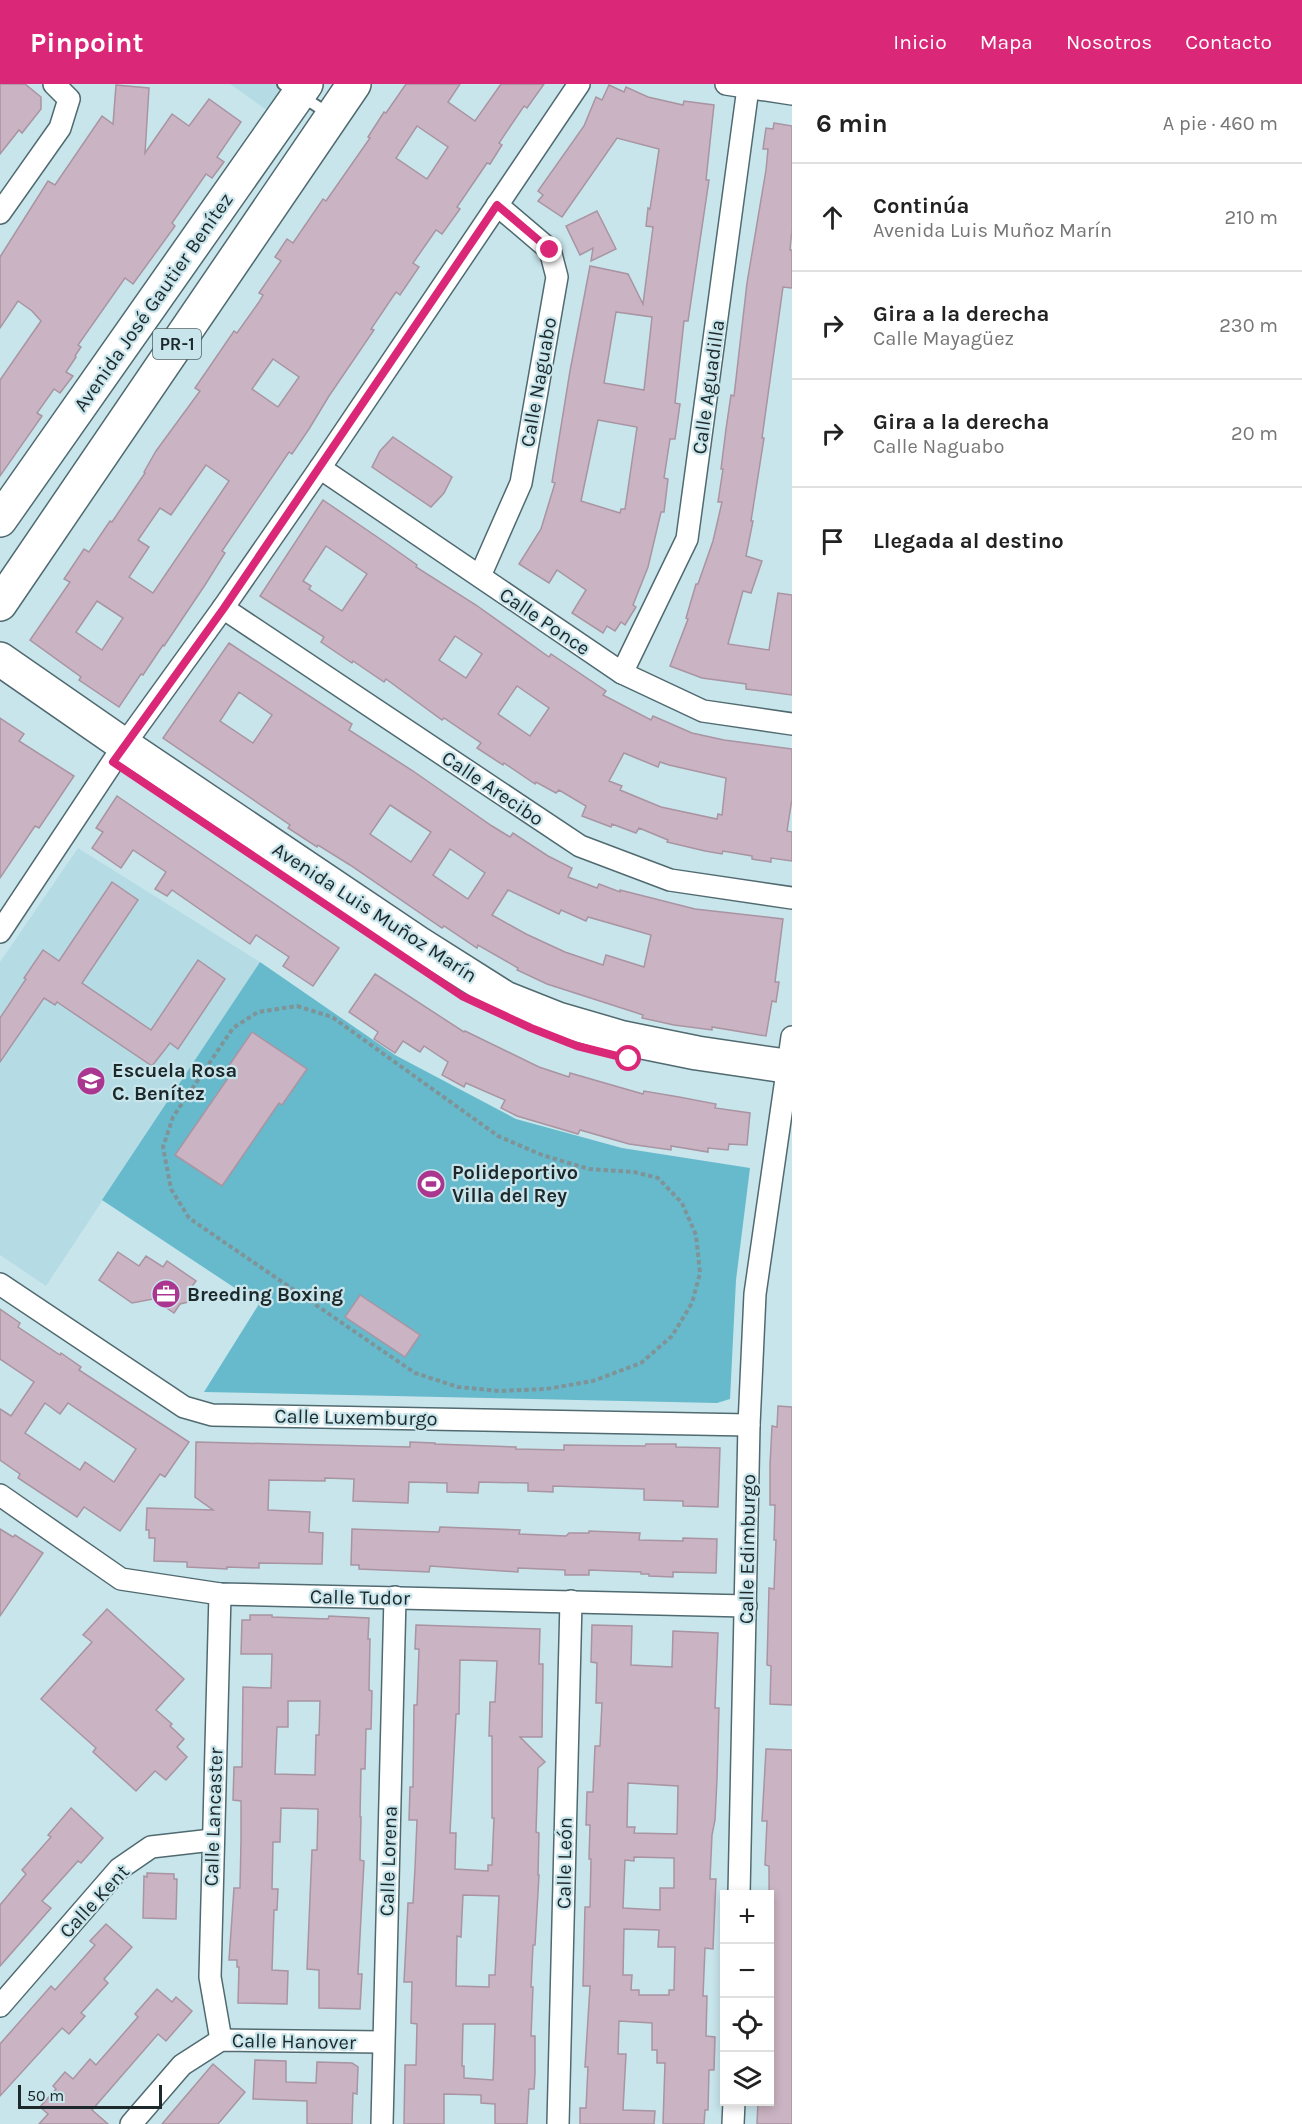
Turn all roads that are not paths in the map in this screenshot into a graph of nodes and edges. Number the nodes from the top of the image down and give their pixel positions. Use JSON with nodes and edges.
{"nodes":[{"id":1,"x":354,"y":84,"type":"edge"},
{"id":2,"x":579,"y":84,"type":"edge"},
{"id":3,"x":726,"y":84,"type":"edge"},
{"id":4,"x":296,"y":87,"type":"edge"},
{"id":5,"x":748,"y":88,"type":"junction"},
{"id":6,"x":62,"y":91,"type":"edge"},
{"id":7,"x":792,"y":94,"type":"edge"},
{"id":8,"x":332,"y":116,"type":"junction"},
{"id":9,"x":497,"y":205,"type":"junction"},
{"id":10,"x":0,"y":213,"type":"edge"},
{"id":11,"x":320,"y":468,"type":"junction"},
{"id":12,"x":0,"y":520,"type":"edge"},
{"id":13,"x":480,"y":576,"type":"junction"},
{"id":14,"x":0,"y":604,"type":"edge"},
{"id":15,"x":224,"y":608,"type":"junction"},
{"id":16,"x":0,"y":659,"type":"edge"},
{"id":17,"x":622,"y":673,"type":"junction"},
{"id":18,"x":0,"y":684,"type":"edge"},
{"id":19,"x":792,"y":724,"type":"edge"},
{"id":20,"x":118,"y":753,"type":"junction"},
{"id":21,"x":792,"y":898,"type":"edge"},
{"id":22,"x":0,"y":932,"type":"edge"},
{"id":23,"x":790,"y":1068,"type":"edge"},
{"id":24,"x":0,"y":1284,"type":"edge"},
{"id":25,"x":749,"y":1425,"type":"junction"},
{"id":26,"x":0,"y":1495,"type":"edge"},
{"id":27,"x":220,"y":1594,"type":"junction"},
{"id":28,"x":395,"y":1597,"type":"junction"},
{"id":29,"x":570,"y":1602,"type":"junction"},
{"id":30,"x":746,"y":1606,"type":"junction"},
{"id":31,"x":212,"y":1840,"type":"junction"},
{"id":32,"x":739,"y":1890,"type":"edge"},
{"id":33,"x":0,"y":2006,"type":"edge"},
{"id":34,"x":221,"y":2040,"type":"junction"},
{"id":35,"x":383,"y":2043,"type":"junction"},
{"id":36,"x":734,"y":2106,"type":"edge"},
{"id":37,"x":131,"y":2124,"type":"edge"},
{"id":38,"x":382,"y":2124,"type":"edge"},
{"id":39,"x":558,"y":2124,"type":"edge"},
{"id":40,"x":733,"y":2124,"type":"edge"}],
"edges":[{"from":1,"to":8,"type":"main road","number":"PR-1"},
{"from":2,"to":9,"type":"street"},
{"from":3,"to":5,"type":"street"},
{"from":4,"to":8,"type":"lane"},
{"from":4,"to":12,"type":"main road","name":"Avenida José Gautier Benítez","number":"PR-1"},
{"from":5,"to":7,"type":"street"},
{"from":5,"to":17,"type":"street","name":"Calle Aguadilla"},
{"from":6,"to":10,"type":"street"},
{"from":8,"to":14,"type":"main road","number":"PR-1"},
{"from":9,"to":11,"type":"street"},
{"from":9,"to":13,"type":"street","name":"Calle Naguabo"},
{"from":11,"to":13,"type":"street","name":"Calle Ponce"},
{"from":11,"to":15,"type":"street"},
{"from":13,"to":17,"type":"street","name":"Calle Ponce"},
{"from":15,"to":20,"type":"street"},
{"from":15,"to":21,"type":"street","name":"Calle Arecibo"},
{"from":16,"to":20,"type":"main road","name":"Avenida Luis Muñoz Marín"},
{"from":17,"to":19,"type":"street","name":"Calle Ponce"},
{"from":18,"to":20,"type":"main road","name":"Avenida Luis Muñoz Marín"},
{"from":20,"to":22,"type":"street"},
{"from":20,"to":23,"type":"main road","name":"Avenida Luis Muñoz Marín"},
{"from":23,"to":25,"type":"street","name":"Calle Edimburgo"},
{"from":24,"to":25,"type":"street","name":"Calle Luxemburgo"},
{"from":25,"to":30,"type":"street","name":"Calle Edimburgo"},
{"from":26,"to":27,"type":"street","name":"Calle Tudor"},
{"from":27,"to":28,"type":"street","name":"Calle Tudor"},
{"from":27,"to":31,"type":"street","name":"Calle Lancaster"},
{"from":28,"to":29,"type":"street","name":"Calle Tudor"},
{"from":28,"to":35,"type":"street","name":"Calle Lorena"},
{"from":29,"to":30,"type":"street","name":"Calle Tudor"},
{"from":29,"to":39,"type":"street","name":"Calle León"},
{"from":30,"to":32,"type":"street","name":"Calle Edimburgo"},
{"from":31,"to":33,"type":"street","name":"Calle Kent"},
{"from":31,"to":34,"type":"street","name":"Calle Lancaster"},
{"from":34,"to":35,"type":"street","name":"Calle Hanover"},
{"from":34,"to":37,"type":"street","name":"Calle Hanover"},
{"from":35,"to":38,"type":"street","name":"Calle Lorena"},
{"from":36,"to":40,"type":"street"}]}
